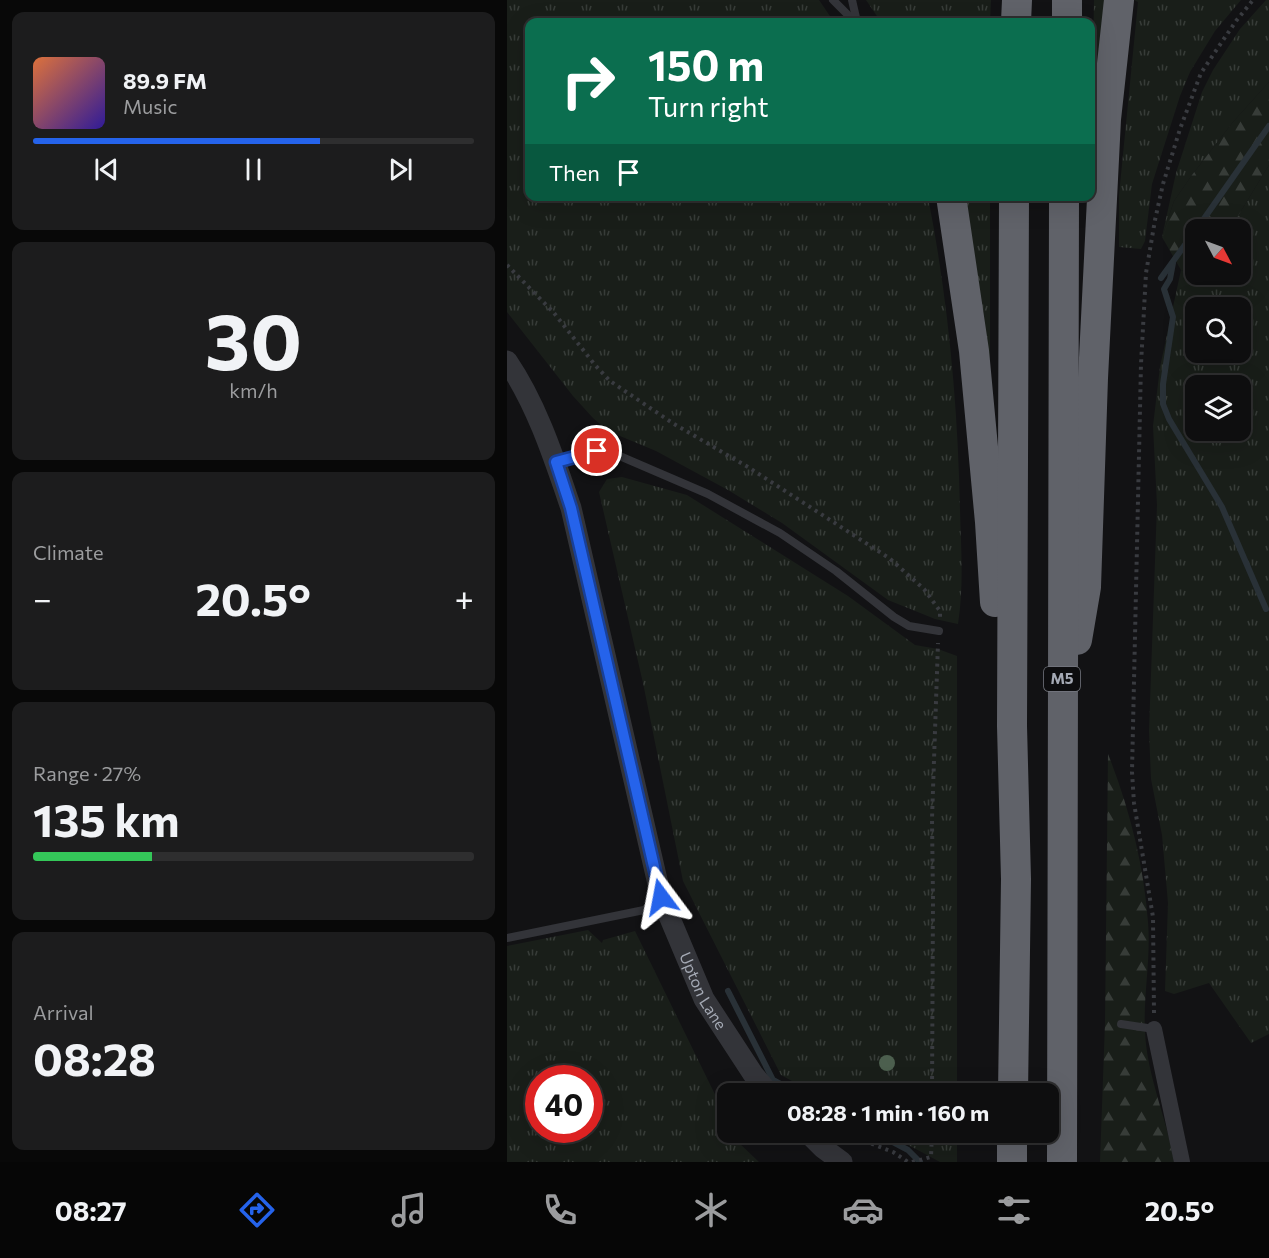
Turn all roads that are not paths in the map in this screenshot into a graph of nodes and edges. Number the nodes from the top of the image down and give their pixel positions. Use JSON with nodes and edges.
{"nodes":[{"id":1,"x":833,"y":0,"type":"edge"},
{"id":2,"x":852,"y":0,"type":"edge"},
{"id":3,"x":1017,"y":0,"type":"edge"},
{"id":4,"x":1067,"y":0,"type":"edge"},
{"id":5,"x":1119,"y":0,"type":"edge"},
{"id":6,"x":852,"y":18,"type":"edge"},
{"id":7,"x":855,"y":18,"type":"edge"},
{"id":8,"x":1017,"y":18,"type":"edge"},
{"id":9,"x":1067,"y":18,"type":"edge"},
{"id":10,"x":952,"y":201,"type":"edge"},
{"id":11,"x":1014,"y":201,"type":"edge"},
{"id":12,"x":1064,"y":201,"type":"edge"},
{"id":13,"x":507,"y":361,"type":"edge"},
{"id":14,"x":556,"y":462,"type":"junction"},
{"id":15,"x":939,"y":631,"type":"road end"},
{"id":16,"x":1012,"y":726,"type":"junction"},
{"id":17,"x":1062,"y":726,"type":"junction"},
{"id":18,"x":661,"y":897,"type":"junction"},
{"id":19,"x":507,"y":938,"type":"edge"},
{"id":20,"x":1121,"y":1024,"type":"dead end"},
{"id":21,"x":1154,"y":1029,"type":"joint"},
{"id":22,"x":761,"y":1083,"type":"edge"},
{"id":23,"x":1013,"y":1083,"type":"edge"},
{"id":24,"x":818,"y":1143,"type":"edge"},
{"id":25,"x":1012,"y":1143,"type":"edge"},
{"id":26,"x":842,"y":1162,"type":"edge"},
{"id":27,"x":1012,"y":1162,"type":"edge"},
{"id":28,"x":1062,"y":1162,"type":"edge"},
{"id":29,"x":1182,"y":1162,"type":"edge"}],
"edges":[{"from":1,"to":6,"type":"lane"},
{"from":2,"to":7,"type":"lane"},
{"from":3,"to":8,"type":"highway"},
{"from":4,"to":9,"type":"highway"},
{"from":5,"to":17,"type":"highway","number":"M5"},
{"from":10,"to":16,"type":"highway"},
{"from":11,"to":16,"type":"highway"},
{"from":12,"to":17,"type":"highway","number":"M5"},
{"from":13,"to":14,"type":"street","name":"Upton Lane"},
{"from":14,"to":15,"type":"lane"},
{"from":14,"to":18,"type":"street","name":"Upton Lane"},
{"from":16,"to":23,"type":"highway"},
{"from":17,"to":28,"type":"highway","number":"M5"},
{"from":18,"to":19,"type":"lane"},
{"from":18,"to":22,"type":"street","name":"Upton Lane"},
{"from":20,"to":21,"type":"lane"},
{"from":21,"to":29,"type":"street"},
{"from":24,"to":26,"type":"street"},
{"from":25,"to":27,"type":"highway"}]}
